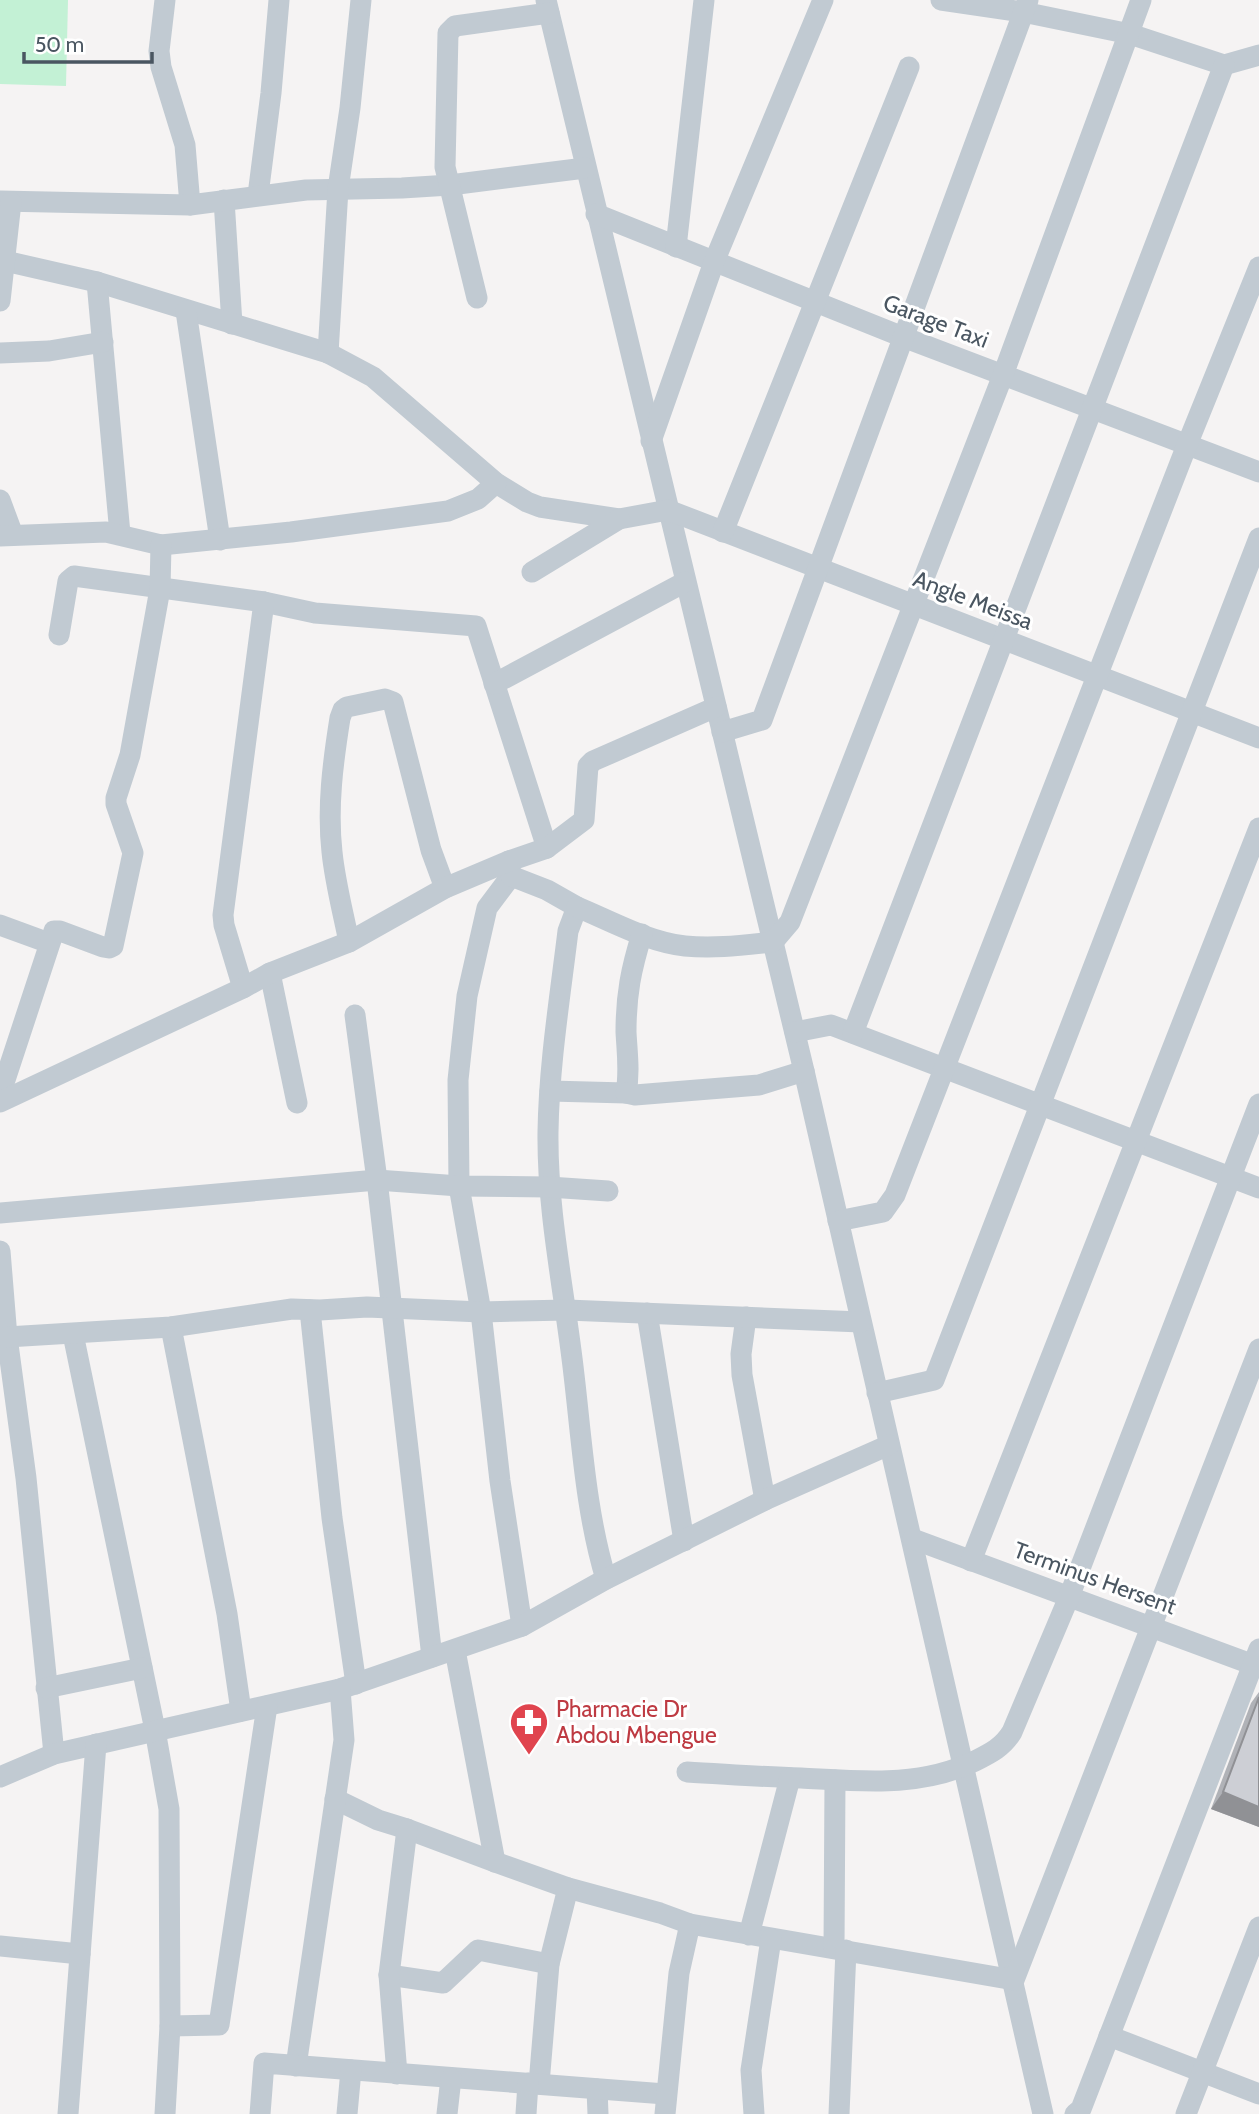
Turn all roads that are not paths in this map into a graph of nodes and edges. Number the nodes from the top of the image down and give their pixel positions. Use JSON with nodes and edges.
{"nodes":[{"id":1,"x":165,"y":0,"type":"edge"},
{"id":2,"x":279,"y":0,"type":"edge"},
{"id":3,"x":361,"y":0,"type":"edge"},
{"id":4,"x":704,"y":0,"type":"edge"},
{"id":5,"x":823,"y":0,"type":"edge"},
{"id":6,"x":941,"y":0,"type":"edge"},
{"id":7,"x":1142,"y":0,"type":"edge"},
{"id":8,"x":547,"y":6,"type":"edge"},
{"id":9,"x":1026,"y":6,"type":"edge"},
{"id":10,"x":1130,"y":34,"type":"junction"},
{"id":11,"x":1259,"y":55,"type":"edge"},
{"id":12,"x":1224,"y":65,"type":"junction"},
{"id":13,"x":909,"y":67,"type":"dead end"},
{"id":14,"x":585,"y":168,"type":"junction"},
{"id":15,"x":450,"y":185,"type":"junction"},
{"id":16,"x":338,"y":189,"type":"junction"},
{"id":17,"x":258,"y":195,"type":"junction"},
{"id":18,"x":224,"y":200,"type":"junction"},
{"id":19,"x":5,"y":202,"type":"edge"},
{"id":20,"x":190,"y":205,"type":"junction"},
{"id":21,"x":596,"y":215,"type":"junction"},
{"id":22,"x":676,"y":247,"type":"junction"},
{"id":23,"x":5,"y":261,"type":"junction"},
{"id":24,"x":715,"y":262,"type":"junction"},
{"id":25,"x":1259,"y":267,"type":"edge"},
{"id":26,"x":97,"y":282,"type":"junction"},
{"id":27,"x":477,"y":298,"type":"dead end"},
{"id":28,"x":0,"y":301,"type":"edge"},
{"id":29,"x":815,"y":302,"type":"junction"},
{"id":30,"x":186,"y":311,"type":"junction"},
{"id":31,"x":232,"y":324,"type":"junction"},
{"id":32,"x":903,"y":337,"type":"junction"},
{"id":33,"x":103,"y":342,"type":"junction"},
{"id":34,"x":0,"y":353,"type":"edge"},
{"id":35,"x":328,"y":353,"type":"junction"},
{"id":36,"x":1003,"y":375,"type":"junction"},
{"id":37,"x":1092,"y":408,"type":"junction"},
{"id":38,"x":651,"y":441,"type":"junction"},
{"id":39,"x":1187,"y":445,"type":"junction"},
{"id":40,"x":1259,"y":472,"type":"edge"},
{"id":41,"x":496,"y":483,"type":"junction"},
{"id":42,"x":0,"y":500,"type":"edge"},
{"id":43,"x":668,"y":510,"type":"junction"},
{"id":44,"x":619,"y":519,"type":"junction"},
{"id":45,"x":723,"y":532,"type":"junction"},
{"id":46,"x":120,"y":534,"type":"junction"},
{"id":47,"x":7,"y":536,"type":"edge"},
{"id":48,"x":1259,"y":538,"type":"edge"},
{"id":49,"x":220,"y":540,"type":"junction"},
{"id":50,"x":162,"y":545,"type":"junction"},
{"id":51,"x":818,"y":568,"type":"junction"},
{"id":52,"x":533,"y":572,"type":"dead end"},
{"id":53,"x":685,"y":582,"type":"junction"},
{"id":54,"x":160,"y":589,"type":"junction"},
{"id":55,"x":264,"y":602,"type":"junction"},
{"id":56,"x":913,"y":605,"type":"junction"},
{"id":57,"x":60,"y":635,"type":"dead end"},
{"id":58,"x":1003,"y":640,"type":"junction"},
{"id":59,"x":1099,"y":677,"type":"junction"},
{"id":60,"x":494,"y":684,"type":"junction"},
{"id":61,"x":716,"y":707,"type":"junction"},
{"id":62,"x":1191,"y":712,"type":"junction"},
{"id":63,"x":722,"y":732,"type":"junction"},
{"id":64,"x":1259,"y":738,"type":"edge"},
{"id":65,"x":1259,"y":828,"type":"edge"},
{"id":66,"x":547,"y":848,"type":"junction"},
{"id":67,"x":510,"y":868,"type":"junction"},
{"id":68,"x":445,"y":888,"type":"junction"},
{"id":69,"x":577,"y":907,"type":"junction"},
{"id":70,"x":0,"y":925,"type":"edge"},
{"id":71,"x":642,"y":934,"type":"junction"},
{"id":72,"x":349,"y":942,"type":"junction"},
{"id":73,"x":773,"y":942,"type":"junction"},
{"id":74,"x":49,"y":943,"type":"junction"},
{"id":75,"x":270,"y":973,"type":"junction"},
{"id":76,"x":243,"y":988,"type":"junction"},
{"id":77,"x":355,"y":1015,"type":"dead end"},
{"id":78,"x":795,"y":1032,"type":"junction"},
{"id":79,"x":852,"y":1033,"type":"junction"},
{"id":80,"x":943,"y":1068,"type":"junction"},
{"id":81,"x":804,"y":1071,"type":"junction"},
{"id":82,"x":550,"y":1091,"type":"junction"},
{"id":83,"x":626,"y":1093,"type":"junction"},
{"id":84,"x":0,"y":1095,"type":"edge"},
{"id":85,"x":0,"y":1102,"type":"edge"},
{"id":86,"x":298,"y":1103,"type":"dead end"},
{"id":87,"x":1259,"y":1104,"type":"edge"},
{"id":88,"x":1040,"y":1105,"type":"junction"},
{"id":89,"x":1136,"y":1141,"type":"junction"},
{"id":90,"x":1231,"y":1177,"type":"junction"},
{"id":91,"x":377,"y":1180,"type":"junction"},
{"id":92,"x":459,"y":1186,"type":"junction"},
{"id":93,"x":550,"y":1187,"type":"junction"},
{"id":94,"x":1259,"y":1188,"type":"edge"},
{"id":95,"x":608,"y":1191,"type":"dead end"},
{"id":96,"x":0,"y":1213,"type":"edge"},
{"id":97,"x":838,"y":1221,"type":"junction"},
{"id":98,"x":0,"y":1251,"type":"edge"},
{"id":99,"x":392,"y":1307,"type":"junction"},
{"id":100,"x":310,"y":1310,"type":"junction"},
{"id":101,"x":567,"y":1310,"type":"junction"},
{"id":102,"x":481,"y":1312,"type":"junction"},
{"id":103,"x":647,"y":1313,"type":"junction"},
{"id":104,"x":746,"y":1317,"type":"junction"},
{"id":105,"x":861,"y":1322,"type":"junction"},
{"id":106,"x":171,"y":1327,"type":"junction"},
{"id":107,"x":73,"y":1334,"type":"junction"},
{"id":108,"x":7,"y":1337,"type":"junction"},
{"id":109,"x":1259,"y":1349,"type":"edge"},
{"id":110,"x":877,"y":1393,"type":"junction"},
{"id":111,"x":889,"y":1445,"type":"junction"},
{"id":112,"x":765,"y":1500,"type":"junction"},
{"id":113,"x":913,"y":1539,"type":"junction"},
{"id":114,"x":684,"y":1541,"type":"junction"},
{"id":115,"x":971,"y":1560,"type":"junction"},
{"id":116,"x":606,"y":1579,"type":"junction"},
{"id":117,"x":1069,"y":1597,"type":"junction"},
{"id":118,"x":522,"y":1626,"type":"junction"},
{"id":119,"x":1151,"y":1627,"type":"junction"},
{"id":120,"x":455,"y":1650,"type":"junction"},
{"id":121,"x":432,"y":1657,"type":"junction"},
{"id":122,"x":1257,"y":1661,"type":"edge"},
{"id":123,"x":142,"y":1668,"type":"junction"},
{"id":124,"x":348,"y":1687,"type":"junction"},
{"id":125,"x":47,"y":1688,"type":"junction"},
{"id":126,"x":267,"y":1706,"type":"junction"},
{"id":127,"x":241,"y":1711,"type":"junction"},
{"id":128,"x":155,"y":1730,"type":"junction"},
{"id":129,"x":96,"y":1744,"type":"junction"},
{"id":130,"x":54,"y":1754,"type":"junction"},
{"id":131,"x":965,"y":1766,"type":"junction"},
{"id":132,"x":687,"y":1772,"type":"dead end"},
{"id":133,"x":0,"y":1777,"type":"edge"},
{"id":134,"x":790,"y":1778,"type":"junction"},
{"id":135,"x":835,"y":1780,"type":"junction"},
{"id":136,"x":335,"y":1799,"type":"junction"},
{"id":137,"x":407,"y":1829,"type":"junction"},
{"id":138,"x":495,"y":1862,"type":"junction"},
{"id":139,"x":568,"y":1888,"type":"junction"},
{"id":140,"x":690,"y":1924,"type":"junction"},
{"id":141,"x":1259,"y":1927,"type":"edge"},
{"id":142,"x":749,"y":1935,"type":"junction"},
{"id":143,"x":771,"y":1938,"type":"junction"},
{"id":144,"x":0,"y":1946,"type":"edge"},
{"id":145,"x":840,"y":1949,"type":"junction"},
{"id":146,"x":80,"y":1954,"type":"junction"},
{"id":147,"x":549,"y":1964,"type":"junction"},
{"id":148,"x":389,"y":1975,"type":"junction"},
{"id":149,"x":1014,"y":1980,"type":"junction"},
{"id":150,"x":170,"y":2026,"type":"junction"},
{"id":151,"x":1109,"y":2036,"type":"junction"},
{"id":152,"x":296,"y":2066,"type":"junction"},
{"id":153,"x":351,"y":2070,"type":"junction"},
{"id":154,"x":1202,"y":2072,"type":"junction"},
{"id":155,"x":397,"y":2074,"type":"junction"},
{"id":156,"x":451,"y":2078,"type":"junction"},
{"id":157,"x":534,"y":2084,"type":"junction"},
{"id":158,"x":597,"y":2089,"type":"junction"},
{"id":159,"x":1259,"y":2094,"type":"edge"},
{"id":160,"x":665,"y":2104,"type":"edge"},
{"id":161,"x":68,"y":2114,"type":"edge"},
{"id":162,"x":165,"y":2114,"type":"edge"},
{"id":163,"x":260,"y":2114,"type":"edge"},
{"id":164,"x":347,"y":2114,"type":"edge"},
{"id":165,"x":447,"y":2114,"type":"edge"},
{"id":166,"x":526,"y":2114,"type":"edge"},
{"id":167,"x":598,"y":2114,"type":"edge"},
{"id":168,"x":754,"y":2114,"type":"edge"},
{"id":169,"x":839,"y":2114,"type":"edge"},
{"id":170,"x":1043,"y":2114,"type":"edge"},
{"id":171,"x":1074,"y":2114,"type":"edge"},
{"id":172,"x":1186,"y":2114,"type":"edge"}],
"edges":[{"from":1,"to":20,"type":"street"},
{"from":2,"to":17,"type":"street"},
{"from":3,"to":16,"type":"street"},
{"from":4,"to":22,"type":"street"},
{"from":5,"to":24,"type":"street"},
{"from":6,"to":9,"type":"street"},
{"from":7,"to":10,"type":"street"},
{"from":8,"to":14,"type":"street"},
{"from":8,"to":15,"type":"street"},
{"from":9,"to":10,"type":"street"},
{"from":9,"to":32,"type":"street"},
{"from":10,"to":12,"type":"street"},
{"from":10,"to":36,"type":"street"},
{"from":11,"to":12,"type":"street"},
{"from":12,"to":37,"type":"street"},
{"from":13,"to":29,"type":"street"},
{"from":14,"to":15,"type":"street"},
{"from":14,"to":21,"type":"street"},
{"from":15,"to":16,"type":"street"},
{"from":15,"to":27,"type":"street"},
{"from":16,"to":17,"type":"street"},
{"from":16,"to":35,"type":"street"},
{"from":17,"to":18,"type":"street"},
{"from":18,"to":20,"type":"street"},
{"from":18,"to":31,"type":"street"},
{"from":19,"to":20,"type":"street"},
{"from":19,"to":23,"type":"street"},
{"from":21,"to":22,"type":"street","name":"Garage Taxi"},
{"from":21,"to":38,"type":"street"},
{"from":22,"to":24,"type":"street","name":"Garage Taxi"},
{"from":23,"to":26,"type":"street"},
{"from":23,"to":28,"type":"street"},
{"from":24,"to":29,"type":"street","name":"Garage Taxi"},
{"from":24,"to":38,"type":"street"},
{"from":25,"to":39,"type":"street"},
{"from":26,"to":30,"type":"street"},
{"from":26,"to":33,"type":"street"},
{"from":29,"to":32,"type":"street","name":"Garage Taxi"},
{"from":29,"to":45,"type":"street"},
{"from":30,"to":31,"type":"street"},
{"from":30,"to":49,"type":"street"},
{"from":31,"to":35,"type":"street"},
{"from":32,"to":36,"type":"street","name":"Garage Taxi"},
{"from":32,"to":51,"type":"street"},
{"from":33,"to":34,"type":"street"},
{"from":33,"to":46,"type":"street"},
{"from":35,"to":41,"type":"street"},
{"from":36,"to":37,"type":"street","name":"Garage Taxi"},
{"from":36,"to":56,"type":"street"},
{"from":37,"to":39,"type":"street","name":"Garage Taxi"},
{"from":37,"to":58,"type":"street"},
{"from":38,"to":43,"type":"street"},
{"from":39,"to":40,"type":"street","name":"Garage Taxi"},
{"from":39,"to":59,"type":"street"},
{"from":41,"to":44,"type":"street"},
{"from":41,"to":49,"type":"street"},
{"from":42,"to":47,"type":"street"},
{"from":43,"to":44,"type":"street"},
{"from":43,"to":45,"type":"street","name":"Angle Meissa"},
{"from":43,"to":53,"type":"street"},
{"from":44,"to":52,"type":"street"},
{"from":45,"to":51,"type":"street","name":"Angle Meissa"},
{"from":46,"to":47,"type":"street"},
{"from":46,"to":50,"type":"street"},
{"from":48,"to":62,"type":"street"},
{"from":49,"to":50,"type":"street"},
{"from":50,"to":54,"type":"street"},
{"from":51,"to":56,"type":"street","name":"Angle Meissa"},
{"from":51,"to":63,"type":"street"},
{"from":53,"to":60,"type":"street"},
{"from":53,"to":61,"type":"street"},
{"from":54,"to":55,"type":"street"},
{"from":54,"to":57,"type":"street"},
{"from":54,"to":74,"type":"street"},
{"from":55,"to":60,"type":"street"},
{"from":55,"to":76,"type":"street"},
{"from":56,"to":58,"type":"street","name":"Angle Meissa"},
{"from":56,"to":73,"type":"street"},
{"from":58,"to":59,"type":"street","name":"Angle Meissa"},
{"from":58,"to":79,"type":"street"},
{"from":59,"to":62,"type":"street","name":"Angle Meissa"},
{"from":59,"to":80,"type":"street"},
{"from":60,"to":66,"type":"street"},
{"from":61,"to":63,"type":"street"},
{"from":61,"to":66,"type":"street"},
{"from":62,"to":64,"type":"street","name":"Angle Meissa"},
{"from":62,"to":88,"type":"street"},
{"from":63,"to":73,"type":"street"},
{"from":65,"to":89,"type":"street"},
{"from":66,"to":67,"type":"street"},
{"from":67,"to":68,"type":"street"},
{"from":67,"to":69,"type":"street"},
{"from":67,"to":92,"type":"street"},
{"from":68,"to":72,"type":"street"},
{"from":68,"to":72,"type":"street"},
{"from":69,"to":71,"type":"street"},
{"from":69,"to":82,"type":"street"},
{"from":70,"to":74,"type":"street"},
{"from":71,"to":73,"type":"street"},
{"from":71,"to":83,"type":"street"},
{"from":72,"to":75,"type":"street"},
{"from":73,"to":78,"type":"street"},
{"from":74,"to":84,"type":"street"},
{"from":75,"to":76,"type":"street"},
{"from":75,"to":86,"type":"street"},
{"from":76,"to":85,"type":"street"},
{"from":77,"to":91,"type":"street"},
{"from":78,"to":79,"type":"street"},
{"from":78,"to":81,"type":"street"},
{"from":79,"to":80,"type":"street"},
{"from":80,"to":88,"type":"street"},
{"from":80,"to":97,"type":"street"},
{"from":81,"to":83,"type":"street"},
{"from":81,"to":97,"type":"street"},
{"from":82,"to":83,"type":"street"},
{"from":82,"to":93,"type":"street"},
{"from":87,"to":90,"type":"street"},
{"from":88,"to":89,"type":"street"},
{"from":88,"to":110,"type":"street"},
{"from":89,"to":90,"type":"street"},
{"from":89,"to":115,"type":"street"},
{"from":90,"to":94,"type":"street"},
{"from":90,"to":117,"type":"street"},
{"from":91,"to":92,"type":"street"},
{"from":91,"to":96,"type":"street"},
{"from":91,"to":99,"type":"street"},
{"from":92,"to":93,"type":"street"},
{"from":92,"to":102,"type":"street"},
{"from":93,"to":95,"type":"street"},
{"from":93,"to":101,"type":"street"},
{"from":97,"to":105,"type":"street"},
{"from":98,"to":108,"type":"street"},
{"from":99,"to":100,"type":"street"},
{"from":99,"to":102,"type":"street"},
{"from":99,"to":121,"type":"street"},
{"from":100,"to":106,"type":"street"},
{"from":100,"to":124,"type":"street"},
{"from":101,"to":102,"type":"street"},
{"from":101,"to":103,"type":"street"},
{"from":101,"to":116,"type":"street"},
{"from":102,"to":118,"type":"street"},
{"from":103,"to":104,"type":"street"},
{"from":103,"to":114,"type":"street"},
{"from":104,"to":105,"type":"street"},
{"from":104,"to":112,"type":"street"},
{"from":105,"to":110,"type":"street"},
{"from":106,"to":107,"type":"street"},
{"from":106,"to":127,"type":"street"},
{"from":107,"to":108,"type":"street"},
{"from":107,"to":123,"type":"street"},
{"from":108,"to":125,"type":"street"},
{"from":109,"to":119,"type":"street"},
{"from":110,"to":111,"type":"street"},
{"from":111,"to":112,"type":"street"},
{"from":111,"to":113,"type":"street"},
{"from":112,"to":114,"type":"street"},
{"from":113,"to":115,"type":"street","name":"Terminus Hersent"},
{"from":113,"to":131,"type":"street"},
{"from":114,"to":116,"type":"street"},
{"from":115,"to":117,"type":"street","name":"Terminus Hersent"},
{"from":116,"to":118,"type":"street"},
{"from":117,"to":119,"type":"street","name":"Terminus Hersent"},
{"from":117,"to":131,"type":"street"},
{"from":118,"to":120,"type":"street"},
{"from":119,"to":122,"type":"street","name":"Terminus Hersent"},
{"from":119,"to":149,"type":"street"},
{"from":120,"to":121,"type":"street"},
{"from":120,"to":138,"type":"street"},
{"from":121,"to":124,"type":"street"},
{"from":122,"to":151,"type":"street"},
{"from":123,"to":125,"type":"street"},
{"from":123,"to":128,"type":"street"},
{"from":124,"to":126,"type":"street"},
{"from":124,"to":136,"type":"street"},
{"from":125,"to":130,"type":"street"},
{"from":126,"to":127,"type":"street"},
{"from":126,"to":150,"type":"street"},
{"from":127,"to":128,"type":"street"},
{"from":128,"to":129,"type":"street"},
{"from":128,"to":150,"type":"street"},
{"from":129,"to":130,"type":"street"},
{"from":129,"to":146,"type":"street"},
{"from":130,"to":133,"type":"street"},
{"from":131,"to":135,"type":"street"},
{"from":131,"to":149,"type":"street"},
{"from":132,"to":134,"type":"street"},
{"from":134,"to":135,"type":"street"},
{"from":134,"to":142,"type":"street"},
{"from":135,"to":145,"type":"street"},
{"from":136,"to":137,"type":"street"},
{"from":136,"to":152,"type":"street"},
{"from":137,"to":138,"type":"street"},
{"from":137,"to":148,"type":"street"},
{"from":138,"to":139,"type":"street"},
{"from":139,"to":140,"type":"street"},
{"from":139,"to":147,"type":"street"},
{"from":140,"to":142,"type":"street"},
{"from":140,"to":160,"type":"street"},
{"from":141,"to":154,"type":"street"},
{"from":142,"to":143,"type":"street"},
{"from":143,"to":145,"type":"street"},
{"from":143,"to":168,"type":"street"},
{"from":144,"to":146,"type":"street"},
{"from":145,"to":149,"type":"street"},
{"from":145,"to":169,"type":"street"},
{"from":146,"to":161,"type":"street"},
{"from":147,"to":148,"type":"street"},
{"from":147,"to":157,"type":"street"},
{"from":148,"to":155,"type":"street"},
{"from":149,"to":170,"type":"street"},
{"from":150,"to":162,"type":"street"},
{"from":151,"to":154,"type":"street"},
{"from":151,"to":171,"type":"street"},
{"from":152,"to":153,"type":"street"},
{"from":152,"to":163,"type":"street"},
{"from":153,"to":155,"type":"street"},
{"from":153,"to":164,"type":"street"},
{"from":154,"to":159,"type":"street"},
{"from":154,"to":172,"type":"street"},
{"from":155,"to":156,"type":"street"},
{"from":156,"to":157,"type":"street"},
{"from":156,"to":165,"type":"street"},
{"from":157,"to":158,"type":"street"},
{"from":157,"to":166,"type":"street"},
{"from":158,"to":160,"type":"street"},
{"from":158,"to":167,"type":"street"}]}
